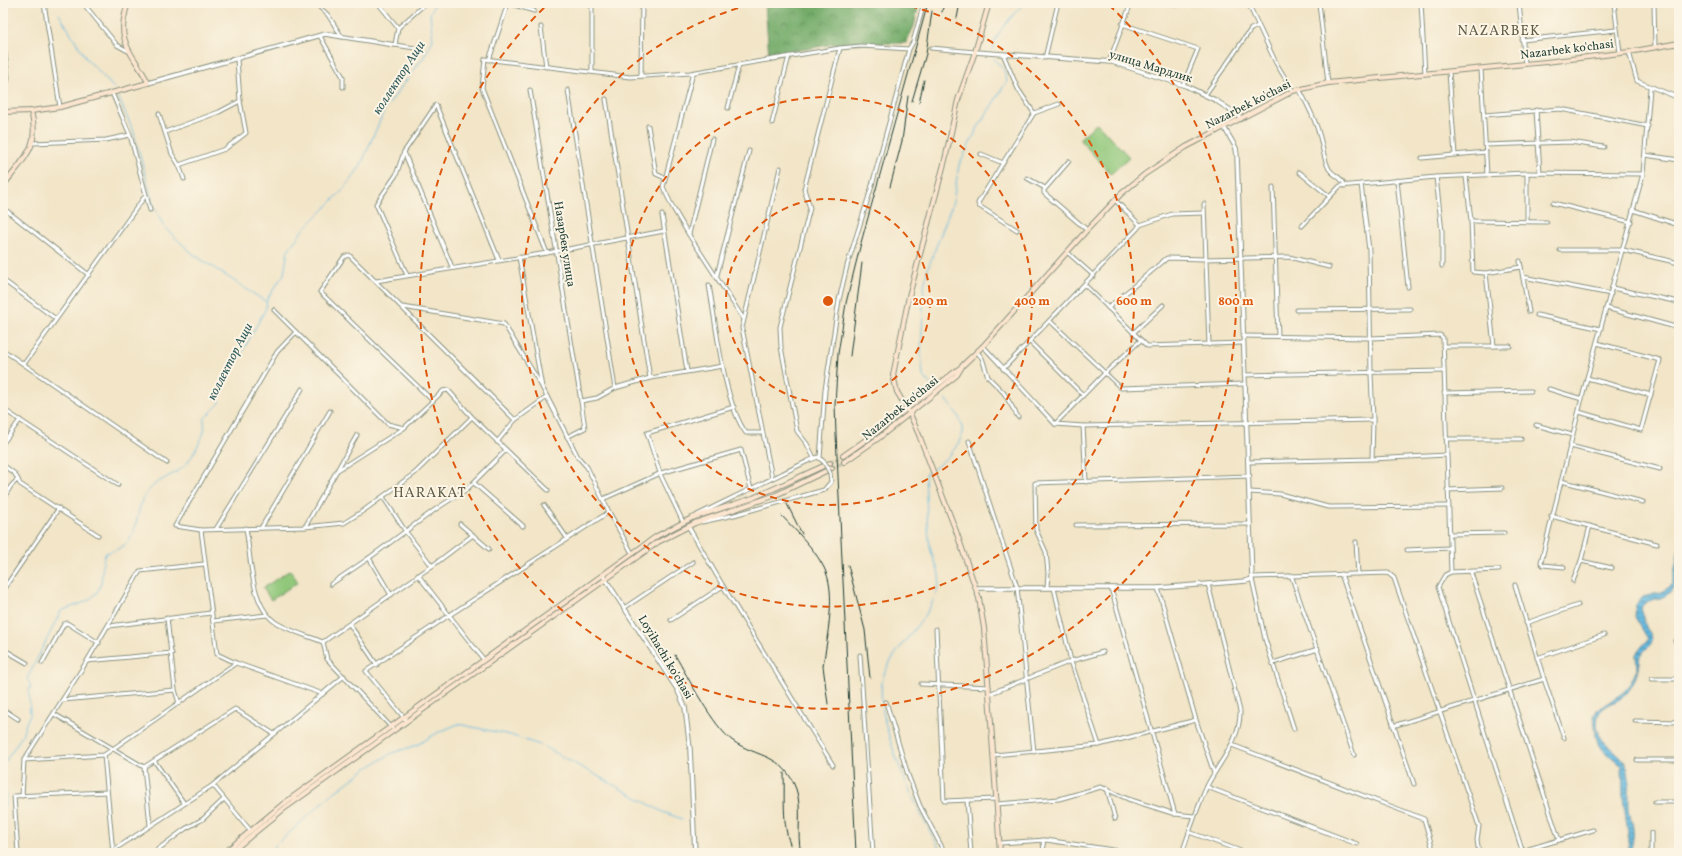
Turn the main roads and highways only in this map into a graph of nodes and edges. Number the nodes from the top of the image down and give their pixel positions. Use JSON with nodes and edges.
{"nodes":[{"id":1,"x":128,"y":3,"type":"edge"},
{"id":2,"x":989,"y":3,"type":"edge"},
{"id":3,"x":1679,"y":43,"type":"edge"},
{"id":4,"x":31,"y":111,"type":"junction"},
{"id":5,"x":3,"y":112,"type":"edge"},
{"id":6,"x":3,"y":186,"type":"edge"},
{"id":7,"x":908,"y":412,"type":"junction"},
{"id":8,"x":843,"y":456,"type":"tunnel mouth"},
{"id":9,"x":844,"y":462,"type":"tunnel mouth"},
{"id":10,"x":830,"y":463,"type":"tunnel mouth"},
{"id":11,"x":832,"y":468,"type":"tunnel mouth"},
{"id":12,"x":604,"y":577,"type":"junction"},
{"id":13,"x":405,"y":719,"type":"junction"},
{"id":14,"x":392,"y":727,"type":"junction"},
{"id":15,"x":232,"y":852,"type":"edge"},
{"id":16,"x":224,"y":853,"type":"edge"},
{"id":17,"x":1000,"y":853,"type":"edge"}],
"edges":[{"from":1,"to":4,"type":"main road"},
{"from":2,"to":7,"type":"main road"},
{"from":3,"to":7,"type":"main road","name":"Nazarbek ko'chasi"},
{"from":4,"to":5,"type":"main road"},
{"from":4,"to":6,"type":"main road"},
{"from":7,"to":8,"type":"main road","name":"Nazarbek ko'chasi"},
{"from":7,"to":9,"type":"main road","name":"Nazarbek ko'chasi"},
{"from":7,"to":17,"type":"main road"},
{"from":10,"to":12,"type":"main road"},
{"from":11,"to":12,"type":"main road"},
{"from":12,"to":13,"type":"main road"},
{"from":12,"to":13,"type":"main road"},
{"from":13,"to":14,"type":"main road"},
{"from":14,"to":15,"type":"main road"},
{"from":14,"to":16,"type":"main road"}]}
